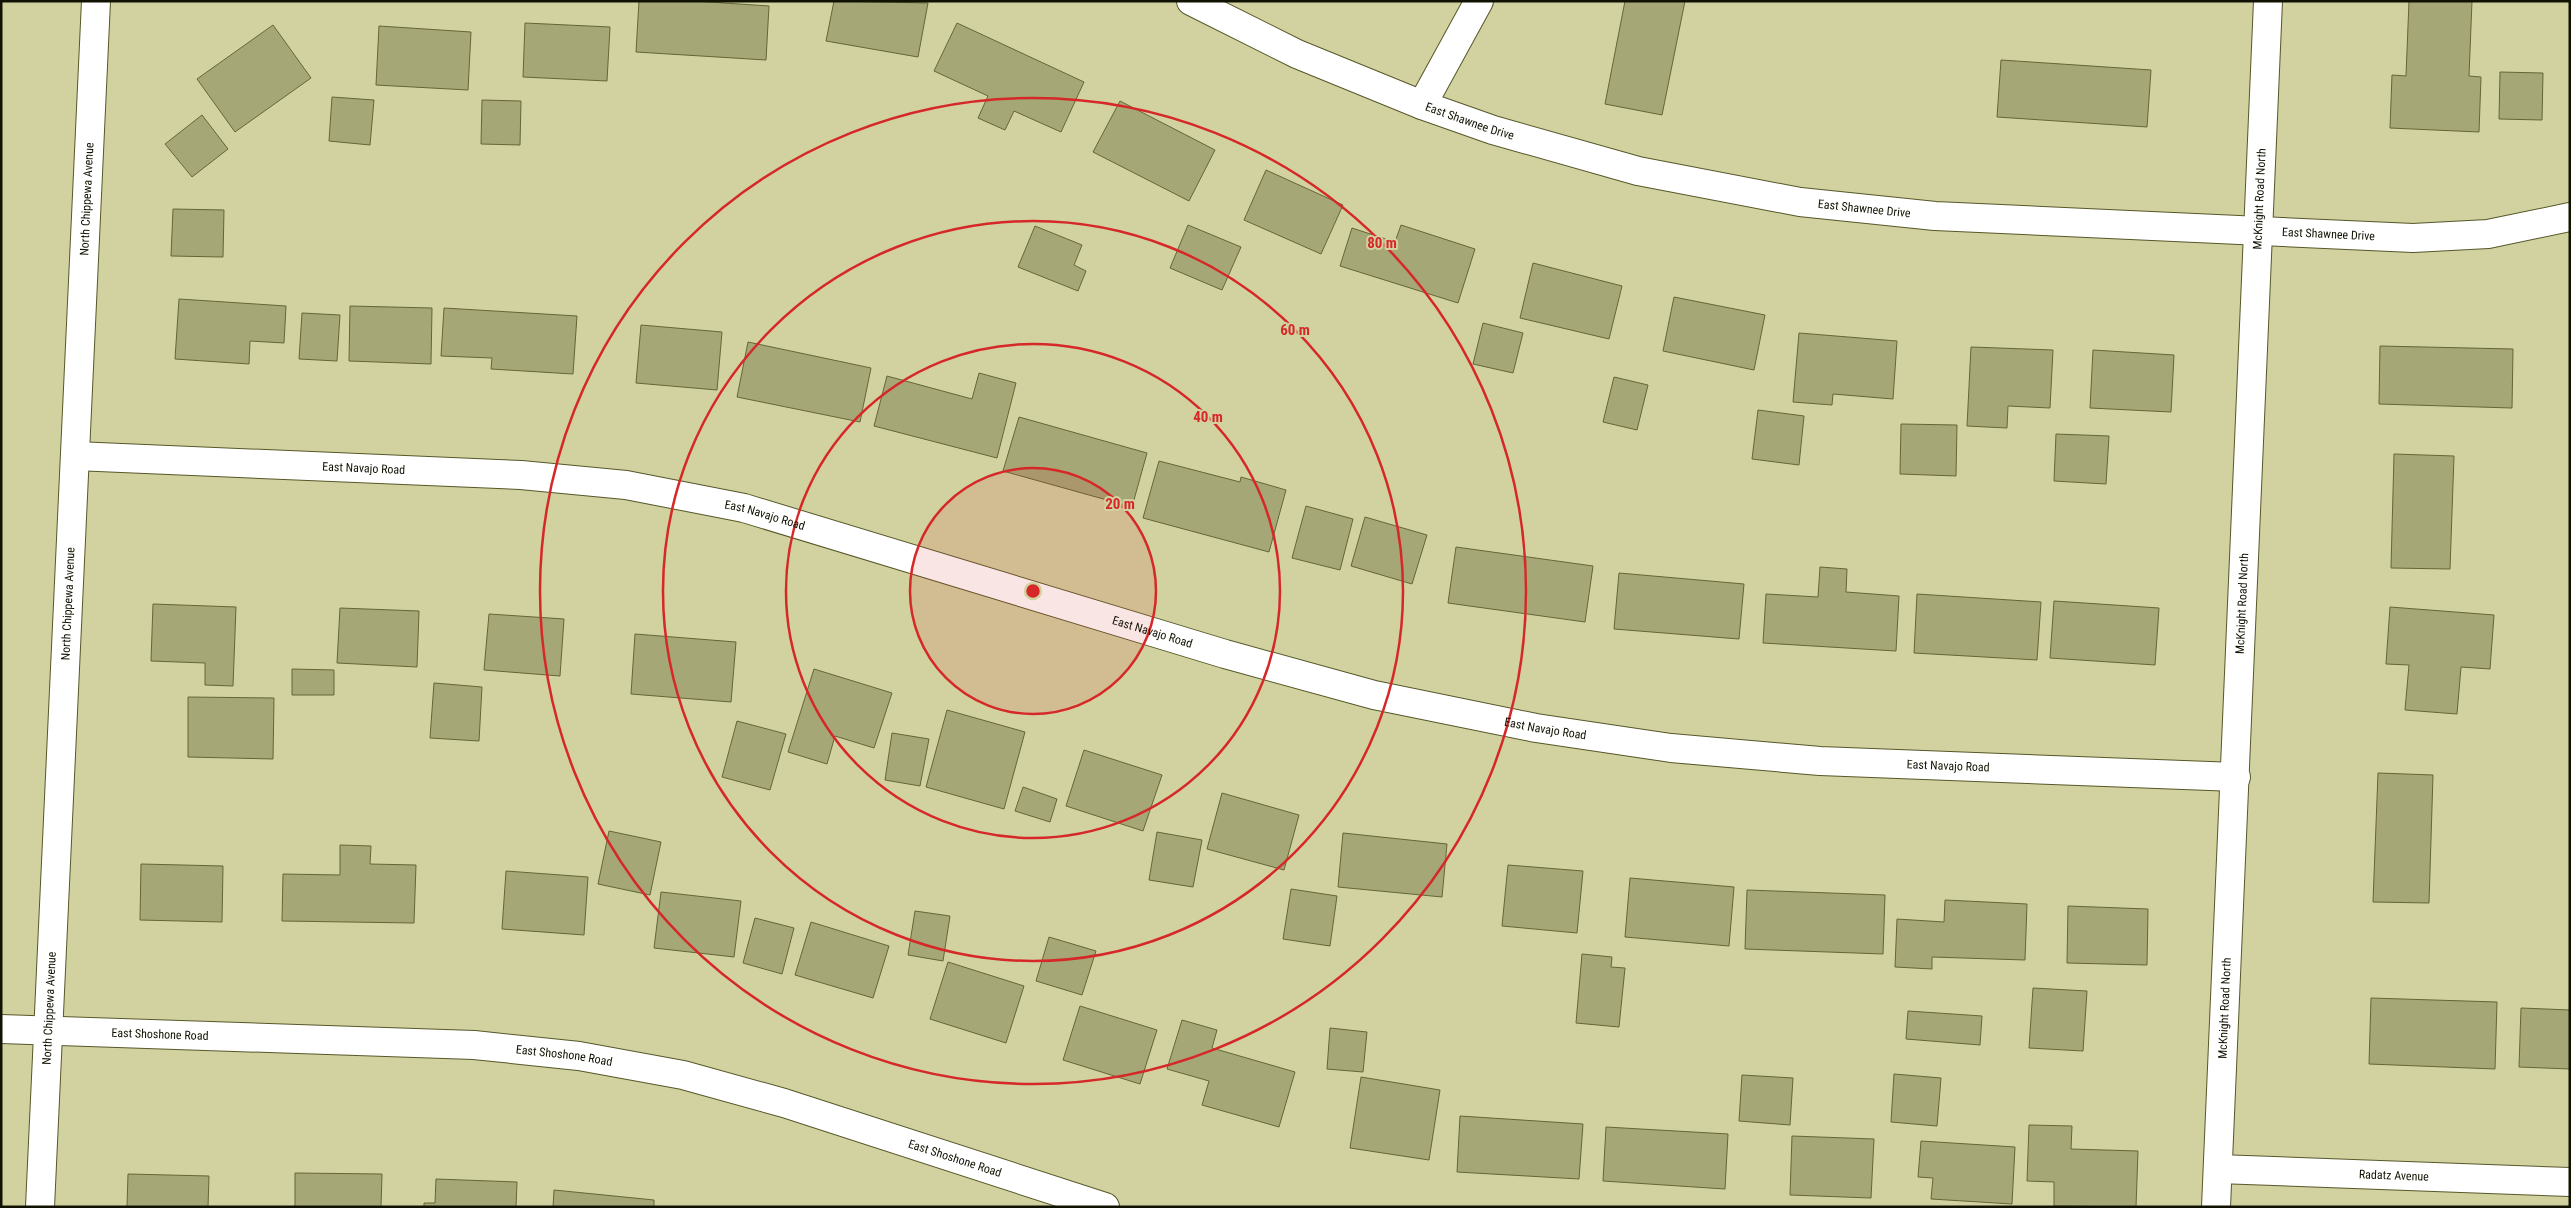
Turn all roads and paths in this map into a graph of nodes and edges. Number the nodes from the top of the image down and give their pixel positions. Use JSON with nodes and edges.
{"nodes":[{"id":1,"x":96,"y":1,"type":"edge"},
{"id":2,"x":1191,"y":1,"type":"edge"},
{"id":3,"x":1479,"y":1,"type":"edge"},
{"id":4,"x":2268,"y":1,"type":"edge"},
{"id":5,"x":1422,"y":105,"type":"junction"},
{"id":6,"x":2570,"y":217,"type":"edge"},
{"id":7,"x":2258,"y":230,"type":"junction"},
{"id":8,"x":76,"y":456,"type":"junction"},
{"id":9,"x":2236,"y":777,"type":"junction"},
{"id":10,"x":1,"y":1029,"type":"edge"},
{"id":11,"x":48,"y":1030,"type":"junction"},
{"id":12,"x":2218,"y":1169,"type":"junction"},
{"id":13,"x":2570,"y":1182,"type":"edge"},
{"id":14,"x":40,"y":1207,"type":"edge"},
{"id":15,"x":1105,"y":1207,"type":"edge"},
{"id":16,"x":2216,"y":1207,"type":"edge"}],
"edges":[{"from":1,"to":8,"type":"street","name":"North Chippewa Avenue"},
{"from":2,"to":5,"type":"street","name":"East Shawnee Drive"},
{"from":3,"to":5,"type":"street"},
{"from":4,"to":7,"type":"street","name":"McKnight Road North"},
{"from":5,"to":7,"type":"street","name":"East Shawnee Drive"},
{"from":6,"to":7,"type":"street","name":"East Shawnee Drive"},
{"from":7,"to":9,"type":"street","name":"McKnight Road North"},
{"from":8,"to":9,"type":"street","name":"East Navajo Road"},
{"from":8,"to":11,"type":"street","name":"North Chippewa Avenue"},
{"from":9,"to":12,"type":"street","name":"McKnight Road North"},
{"from":10,"to":11,"type":"street","name":"East Shoshone Road"},
{"from":11,"to":14,"type":"street","name":"North Chippewa Avenue"},
{"from":11,"to":15,"type":"street","name":"East Shoshone Road"},
{"from":12,"to":13,"type":"street","name":"Radatz Avenue"},
{"from":12,"to":16,"type":"street","name":"McKnight Road North"}]}
